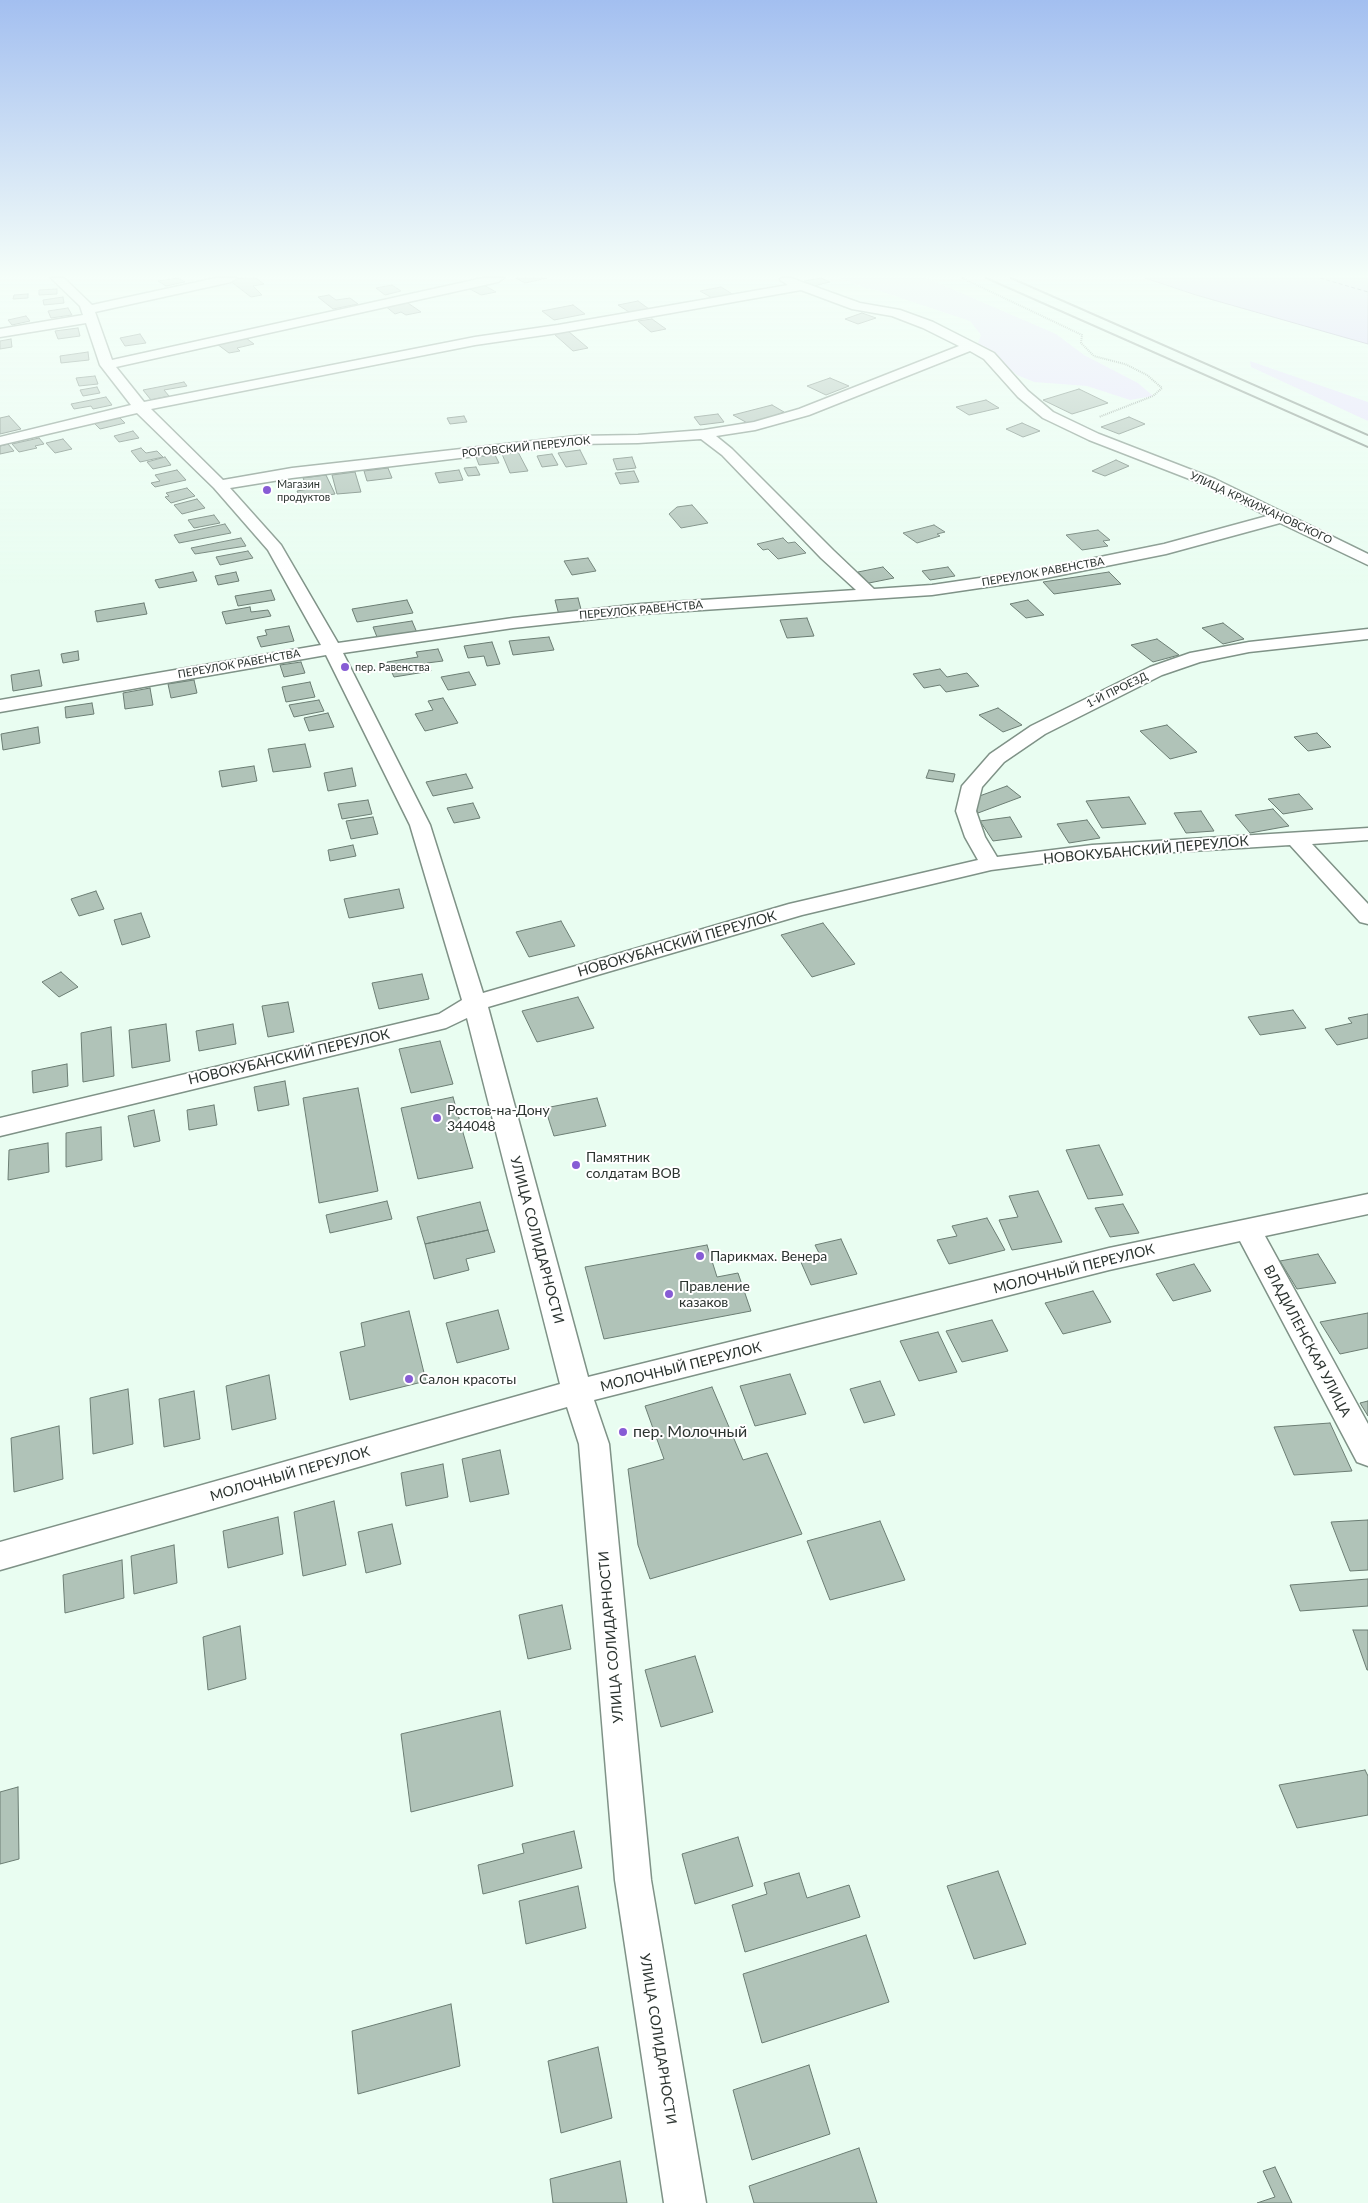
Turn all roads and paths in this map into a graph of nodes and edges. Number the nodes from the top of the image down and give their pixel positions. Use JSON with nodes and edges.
{"nodes":[{"id":1,"x":119,"y":381,"type":"edge"},
{"id":2,"x":277,"y":381,"type":"edge"},
{"id":3,"x":884,"y":381,"type":"edge"},
{"id":4,"x":1011,"y":381,"type":"edge"},
{"id":5,"x":1155,"y":381,"type":"edge"},
{"id":6,"x":141,"y":408,"type":"junction"},
{"id":7,"x":1073,"y":427,"type":"junction"},
{"id":8,"x":704,"y":434,"type":"junction"},
{"id":9,"x":0,"y":441,"type":"edge"},
{"id":10,"x":219,"y":485,"type":"junction"},
{"id":11,"x":1280,"y":518,"type":"junction"},
{"id":12,"x":1368,"y":560,"type":"edge"},
{"id":13,"x":871,"y":595,"type":"junction"},
{"id":14,"x":1368,"y":634,"type":"edge"},
{"id":15,"x":332,"y":649,"type":"junction"},
{"id":16,"x":0,"y":706,"type":"edge"},
{"id":17,"x":1368,"y":834,"type":"edge"},
{"id":18,"x":1295,"y":838,"type":"junction"},
{"id":19,"x":991,"y":864,"type":"junction"},
{"id":20,"x":1368,"y":917,"type":"edge"},
{"id":21,"x":475,"y":1003,"type":"junction"},
{"id":22,"x":0,"y":1127,"type":"edge"},
{"id":23,"x":1368,"y":1204,"type":"edge"},
{"id":24,"x":1247,"y":1230,"type":"junction"},
{"id":25,"x":577,"y":1392,"type":"junction"},
{"id":26,"x":1368,"y":1454,"type":"edge"},
{"id":27,"x":0,"y":1556,"type":"edge"},
{"id":28,"x":684,"y":2203,"type":"edge"}],
"edges":[{"from":1,"to":6,"type":"street","name":"УЛИЦА СОЛИДАРНОСТИ"},
{"from":2,"to":6,"type":"street"},
{"from":3,"to":8,"type":"street","name":"РОГОВСКИЙ ПЕРЕУЛОК"},
{"from":4,"to":7,"type":"street","name":"УЛИЦА КРЖИЖАНОВСКОГО"},
{"from":5,"to":7,"type":"path"},
{"from":6,"to":9,"type":"street"},
{"from":6,"to":10,"type":"street","name":"УЛИЦА СОЛИДАРНОСТИ"},
{"from":7,"to":11,"type":"street","name":"УЛИЦА КРЖИЖАНОВСКОГО"},
{"from":8,"to":10,"type":"street","name":"РОГОВСКИЙ ПЕРЕУЛОК"},
{"from":8,"to":13,"type":"street"},
{"from":10,"to":15,"type":"street","name":"УЛИЦА СОЛИДАРНОСТИ"},
{"from":11,"to":12,"type":"street","name":"УЛИЦА КРЖИЖАНОВСКОГО"},
{"from":11,"to":13,"type":"street","name":"ПЕРЕУЛОК РАВЕНСТВА"},
{"from":13,"to":15,"type":"street","name":"ПЕРЕУЛОК РАВЕНСТВА"},
{"from":14,"to":19,"type":"street","name":"1-Й ПРОЕЗД"},
{"from":15,"to":16,"type":"street","name":"ПЕРЕУЛОК РАВЕНСТВА"},
{"from":15,"to":21,"type":"street","name":"УЛИЦА СОЛИДАРНОСТИ"},
{"from":17,"to":18,"type":"street","name":"НОВОКУБАНСКИЙ ПЕРЕУЛОК"},
{"from":18,"to":19,"type":"street","name":"НОВОКУБАНСКИЙ ПЕРЕУЛОК"},
{"from":18,"to":20,"type":"street"},
{"from":19,"to":21,"type":"street","name":"НОВОКУБАНСКИЙ ПЕРЕУЛОК"},
{"from":21,"to":22,"type":"street","name":"НОВОКУБАНСКИЙ ПЕРЕУЛОК"},
{"from":21,"to":25,"type":"street","name":"УЛИЦА СОЛИДАРНОСТИ"},
{"from":23,"to":24,"type":"street","name":"МОЛОЧНЫЙ ПЕРЕУЛОК"},
{"from":24,"to":25,"type":"street","name":"МОЛОЧНЫЙ ПЕРЕУЛОК"},
{"from":24,"to":26,"type":"street","name":"ВЛАДИЛЕНСКАЯ УЛИЦА"},
{"from":25,"to":27,"type":"street","name":"МОЛОЧНЫЙ ПЕРЕУЛОК"},
{"from":25,"to":28,"type":"street","name":"УЛИЦА СОЛИДАРНОСТИ"}]}
